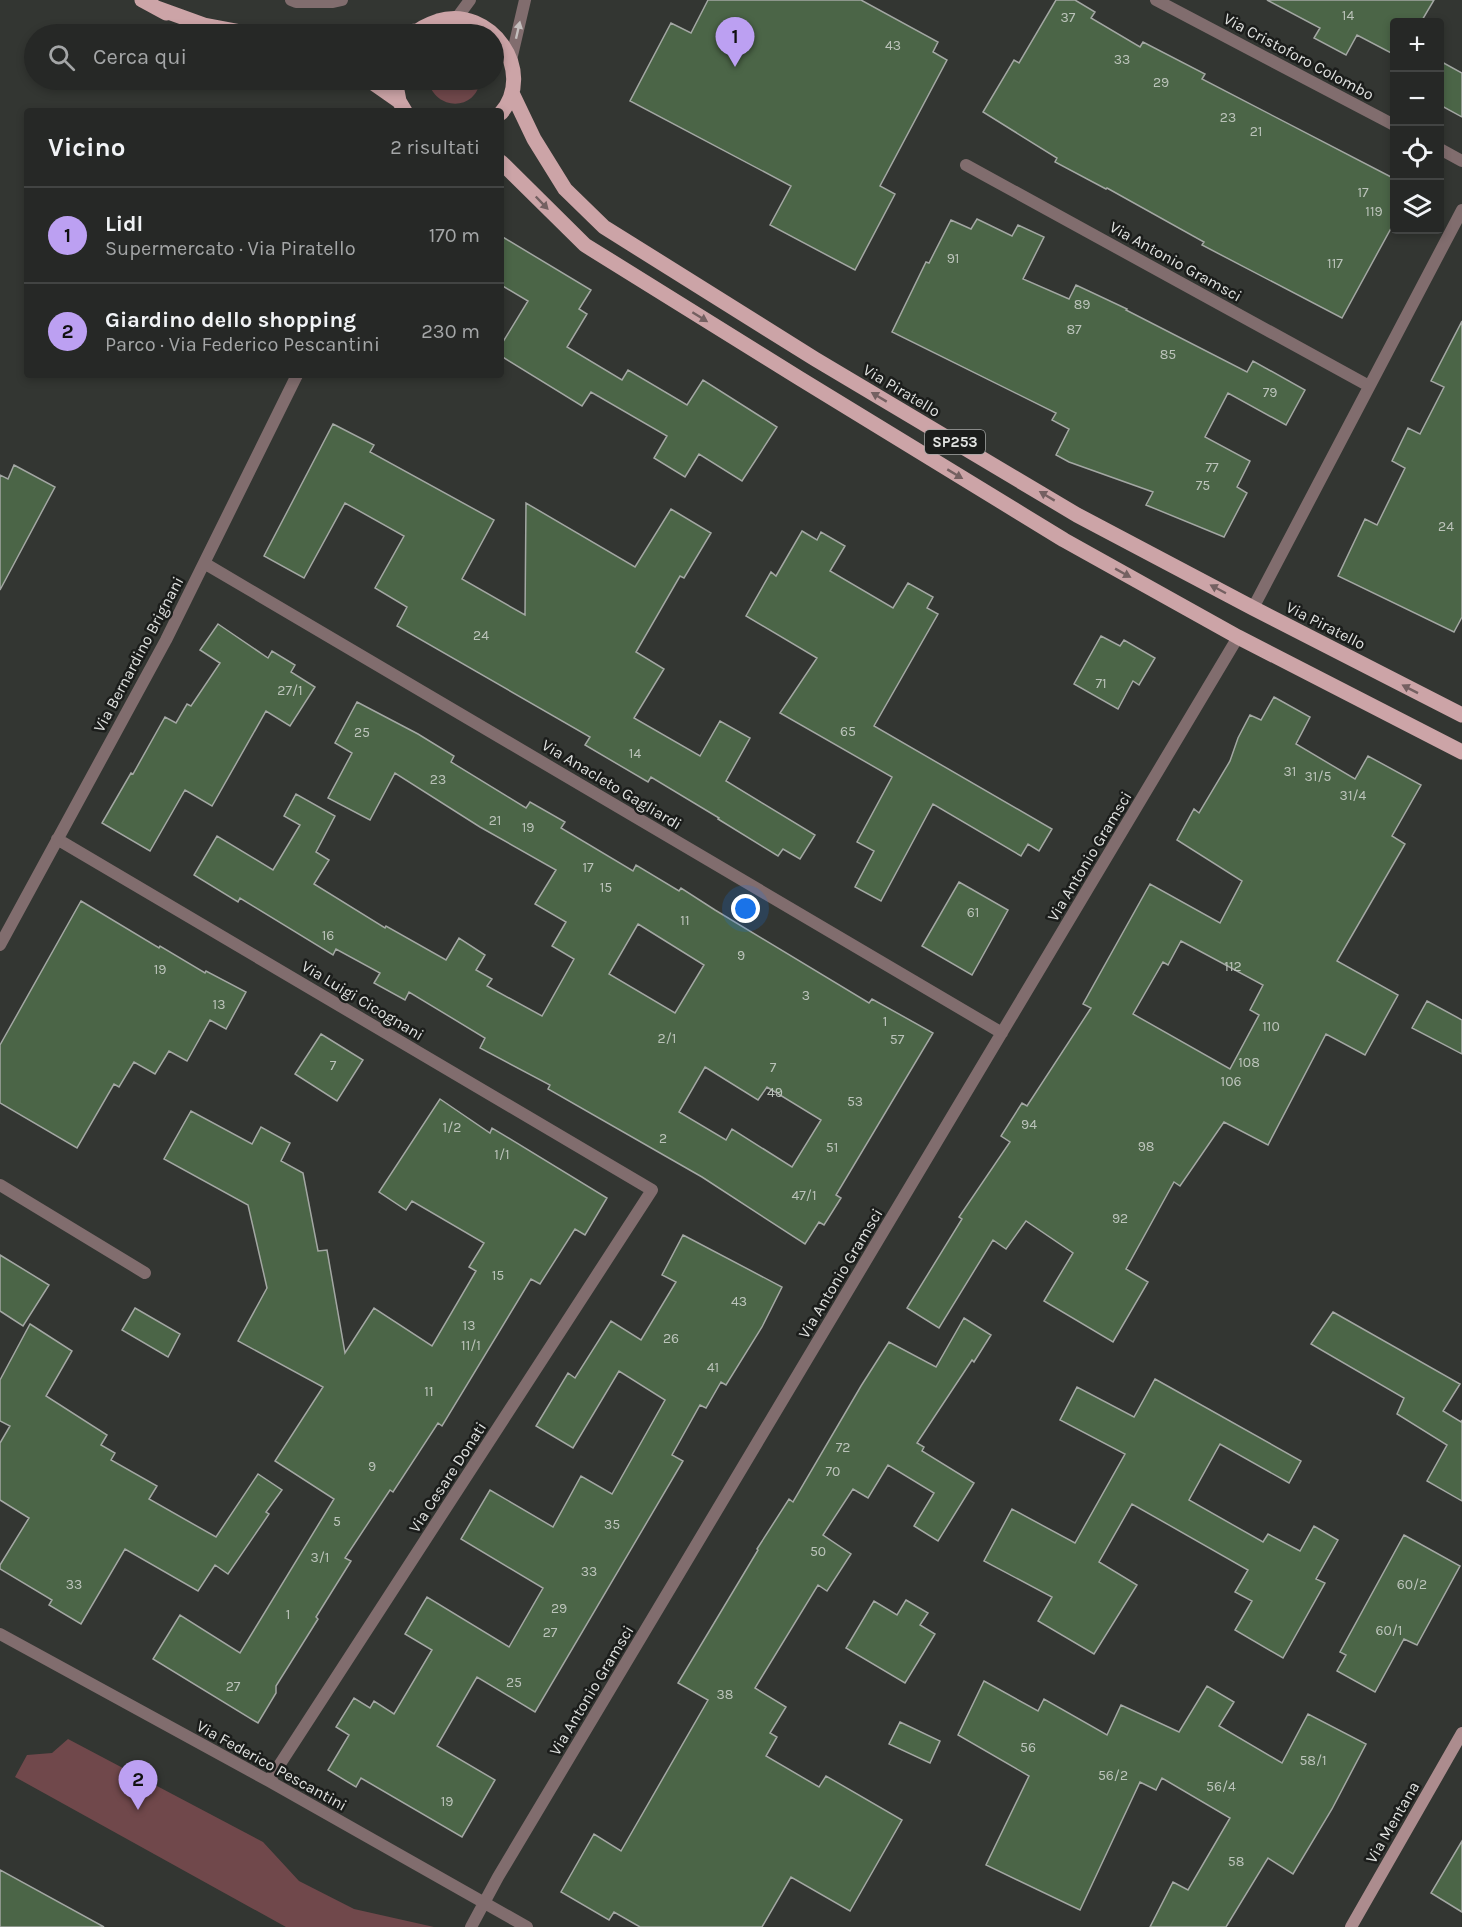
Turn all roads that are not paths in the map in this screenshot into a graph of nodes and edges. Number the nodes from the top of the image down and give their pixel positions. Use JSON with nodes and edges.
{"nodes":[{"id":1,"x":142,"y":0,"type":"edge"},
{"id":2,"x":291,"y":0,"type":"edge"},
{"id":3,"x":342,"y":0,"type":"edge"},
{"id":4,"x":470,"y":0,"type":"edge"},
{"id":5,"x":525,"y":0,"type":"edge"},
{"id":6,"x":1156,"y":0,"type":"edge"},
{"id":7,"x":157,"y":8,"type":"junction"},
{"id":8,"x":456,"y":19,"type":"junction"},
{"id":9,"x":186,"y":24,"type":"edge"},
{"id":10,"x":201,"y":24,"type":"edge"},
{"id":11,"x":429,"y":24,"type":"edge"},
{"id":12,"x":478,"y":24,"type":"edge"},
{"id":13,"x":504,"y":46,"type":"edge"},
{"id":14,"x":511,"y":60,"type":"junction"},
{"id":15,"x":382,"y":90,"type":"edge"},
{"id":16,"x":398,"y":90,"type":"edge"},
{"id":17,"x":512,"y":93,"type":"junction"},
{"id":18,"x":402,"y":106,"type":"edge"},
{"id":19,"x":504,"y":109,"type":"edge"},
{"id":20,"x":1390,"y":122,"type":"edge"},
{"id":21,"x":1444,"y":151,"type":"edge"},
{"id":22,"x":1462,"y":161,"type":"edge"},
{"id":23,"x":504,"y":165,"type":"edge"},
{"id":24,"x":966,"y":165,"type":"dead end"},
{"id":25,"x":1462,"y":210,"type":"edge"},
{"id":26,"x":296,"y":378,"type":"edge"},
{"id":27,"x":1370,"y":386,"type":"junction"},
{"id":28,"x":204,"y":563,"type":"junction"},
{"id":29,"x":1253,"y":608,"type":"junction"},
{"id":30,"x":1238,"y":637,"type":"junction"},
{"id":31,"x":1462,"y":715,"type":"edge"},
{"id":32,"x":1462,"y":752,"type":"edge"},
{"id":33,"x":57,"y":839,"type":"junction"},
{"id":34,"x":0,"y":945,"type":"edge"},
{"id":35,"x":1002,"y":1034,"type":"junction"},
{"id":36,"x":0,"y":1185,"type":"edge"},
{"id":37,"x":652,"y":1190,"type":"joint"},
{"id":38,"x":145,"y":1273,"type":"dead end"},
{"id":39,"x":0,"y":1634,"type":"edge"},
{"id":40,"x":1462,"y":1733,"type":"edge"},
{"id":41,"x":269,"y":1781,"type":"junction"},
{"id":42,"x":484,"y":1903,"type":"junction"},
{"id":43,"x":471,"y":1927,"type":"edge"},
{"id":44,"x":527,"y":1927,"type":"edge"},
{"id":45,"x":1351,"y":1927,"type":"edge"}],
"edges":[{"from":1,"to":7,"type":"main road"},
{"from":2,"to":3,"type":"street"},
{"from":4,"to":8,"type":"street"},
{"from":14,"to":5,"type":"street","one_way":true},
{"from":6,"to":20,"type":"street","name":"Via Cristoforo Colombo"},
{"from":7,"to":9,"type":"main road"},
{"from":7,"to":10,"type":"main road"},
{"from":8,"to":11,"type":"main road"},
{"from":8,"to":12,"type":"main road"},
{"from":13,"to":14,"type":"main road"},
{"from":14,"to":17,"type":"main road","name":"Via Piratello","number":"SP253"},
{"from":15,"to":18,"type":"main road"},
{"from":16,"to":18,"type":"main road"},
{"from":17,"to":19,"type":"main road","name":"Via Piratello","number":"SP253"},
{"from":29,"to":17,"type":"main road","name":"Via Piratello","number":"SP253","one_way":true},
{"from":21,"to":22,"type":"street"},
{"from":23,"to":30,"type":"main road","number":"SP253","one_way":true},
{"from":24,"to":27,"type":"street","name":"Via Antonio Gramsci"},
{"from":25,"to":27,"type":"street"},
{"from":26,"to":28,"type":"street","name":"Via Bernardino Brignani"},
{"from":27,"to":29,"type":"street"},
{"from":28,"to":33,"type":"street","name":"Via Bernardino Brignani"},
{"from":28,"to":35,"type":"street","name":"Via Anacleto Gagliardi"},
{"from":31,"to":29,"type":"main road","name":"Via Piratello","number":"SP253","one_way":true},
{"from":30,"to":32,"type":"main road","number":"SP253"},
{"from":30,"to":35,"type":"street","name":"Via Antonio Gramsci"},
{"from":33,"to":34,"type":"street","name":"Via Bernardino Brignani"},
{"from":33,"to":37,"type":"street","name":"Via Luigi Cicognani"},
{"from":35,"to":42,"type":"street","name":"Via Antonio Gramsci"},
{"from":36,"to":38,"type":"street"},
{"from":37,"to":41,"type":"street","name":"Via Cesare Donati"},
{"from":39,"to":41,"type":"street","name":"Via Federico Pescantini"},
{"from":40,"to":45,"type":"main road","name":"Via Mentana"},
{"from":41,"to":42,"type":"street","name":"Via Federico Pescantini"},
{"from":42,"to":43,"type":"street","name":"Via Antonio Gramsci"},
{"from":42,"to":44,"type":"street","name":"Via Federico Pescantini"}]}
